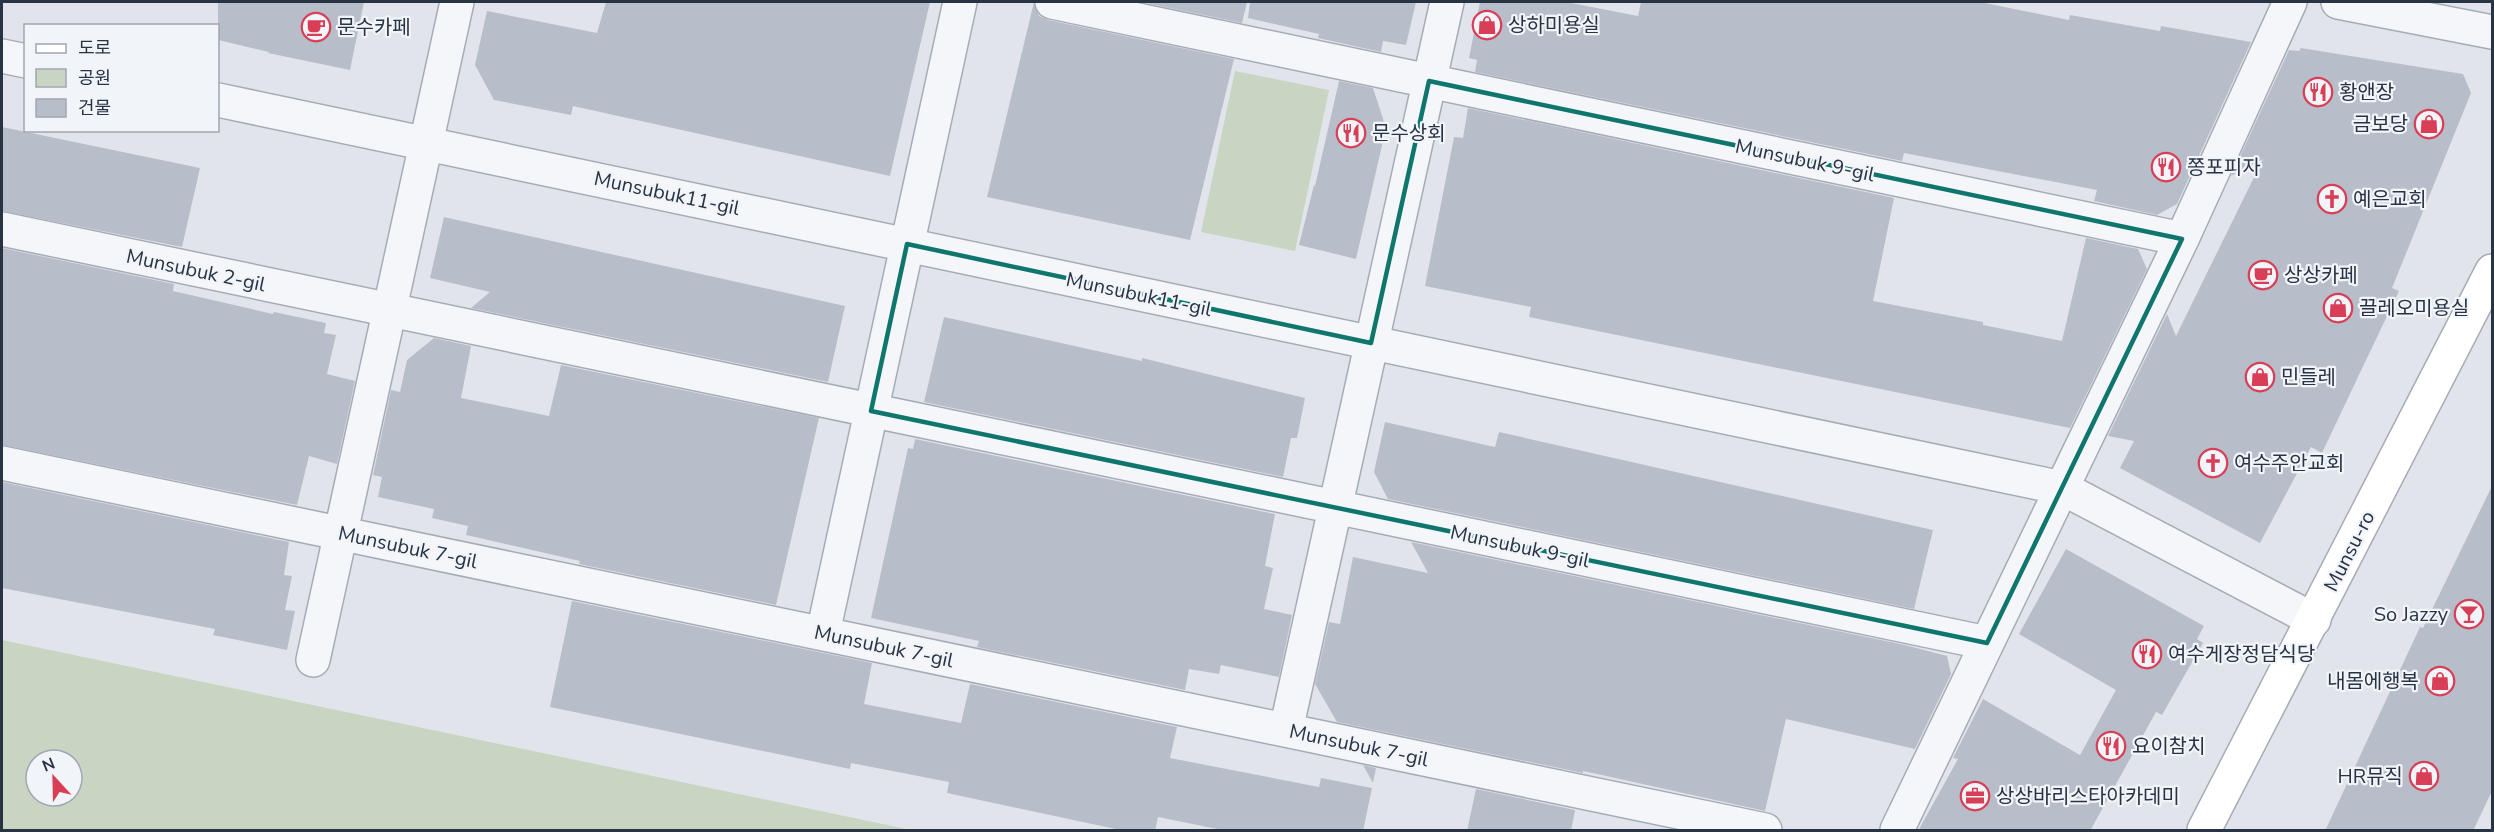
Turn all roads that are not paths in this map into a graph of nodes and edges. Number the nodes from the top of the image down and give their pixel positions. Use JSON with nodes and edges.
{"nodes":[{"id":1,"x":457,"y":2,"type":"edge"},
{"id":2,"x":960,"y":2,"type":"edge"},
{"id":3,"x":1052,"y":2,"type":"edge"},
{"id":4,"x":1447,"y":2,"type":"edge"},
{"id":5,"x":2290,"y":2,"type":"edge"},
{"id":6,"x":2338,"y":2,"type":"edge"},
{"id":7,"x":2493,"y":32,"type":"edge"},
{"id":8,"x":2,"y":56,"type":"edge"},
{"id":9,"x":24,"y":61,"type":"edge"},
{"id":10,"x":1429,"y":81,"type":"junction"},
{"id":11,"x":219,"y":100,"type":"edge"},
{"id":12,"x":426,"y":142,"type":"junction"},
{"id":13,"x":2,"y":229,"type":"edge"},
{"id":14,"x":2182,"y":239,"type":"junction"},
{"id":15,"x":907,"y":244,"type":"junction"},
{"id":16,"x":2493,"y":271,"type":"edge"},
{"id":17,"x":390,"y":310,"type":"junction"},
{"id":18,"x":1371,"y":343,"type":"junction"},
{"id":19,"x":871,"y":411,"type":"junction"},
{"id":20,"x":2,"y":463,"type":"edge"},
{"id":21,"x":2062,"y":488,"type":"junction"},
{"id":22,"x":1335,"y":507,"type":"junction"},
{"id":23,"x":341,"y":533,"type":"junction"},
{"id":24,"x":2314,"y":620,"type":"junction"},
{"id":25,"x":823,"y":633,"type":"junction"},
{"id":26,"x":1987,"y":643,"type":"junction"},
{"id":27,"x":313,"y":660,"type":"dead end"},
{"id":28,"x":1286,"y":730,"type":"junction"},
{"id":29,"x":1766,"y":831,"type":"edge"},
{"id":30,"x":1897,"y":831,"type":"edge"},
{"id":31,"x":2204,"y":831,"type":"edge"}],
"edges":[{"from":1,"to":12,"type":"street"},
{"from":2,"to":15,"type":"street"},
{"from":3,"to":10,"type":"street"},
{"from":4,"to":10,"type":"street"},
{"from":5,"to":14,"type":"street"},
{"from":6,"to":7,"type":"street"},
{"from":8,"to":9,"type":"street"},
{"from":10,"to":14,"type":"street","name":"Munsubuk 9-gil"},
{"from":10,"to":18,"type":"street"},
{"from":11,"to":12,"type":"street"},
{"from":12,"to":15,"type":"street","name":"Munsubuk11-gil"},
{"from":12,"to":17,"type":"street"},
{"from":13,"to":17,"type":"street","name":"Munsubuk 2-gil"},
{"from":14,"to":21,"type":"street"},
{"from":15,"to":18,"type":"street","name":"Munsubuk11-gil"},
{"from":15,"to":19,"type":"street"},
{"from":16,"to":24,"type":"street","name":"Munsu-ro"},
{"from":17,"to":19,"type":"street"},
{"from":17,"to":23,"type":"street"},
{"from":18,"to":21,"type":"street"},
{"from":18,"to":22,"type":"street"},
{"from":19,"to":22,"type":"street"},
{"from":19,"to":25,"type":"street"},
{"from":20,"to":23,"type":"street","name":"Munsubuk 7-gil"},
{"from":21,"to":24,"type":"street"},
{"from":21,"to":26,"type":"street"},
{"from":22,"to":26,"type":"street","name":"Munsubuk 9-gil"},
{"from":22,"to":28,"type":"street"},
{"from":23,"to":25,"type":"street","name":"Munsubuk 7-gil"},
{"from":23,"to":27,"type":"street"},
{"from":24,"to":31,"type":"street","name":"Munsu-ro"},
{"from":25,"to":28,"type":"street","name":"Munsubuk 7-gil"},
{"from":26,"to":30,"type":"street"},
{"from":28,"to":29,"type":"street","name":"Munsubuk 7-gil"}]}
